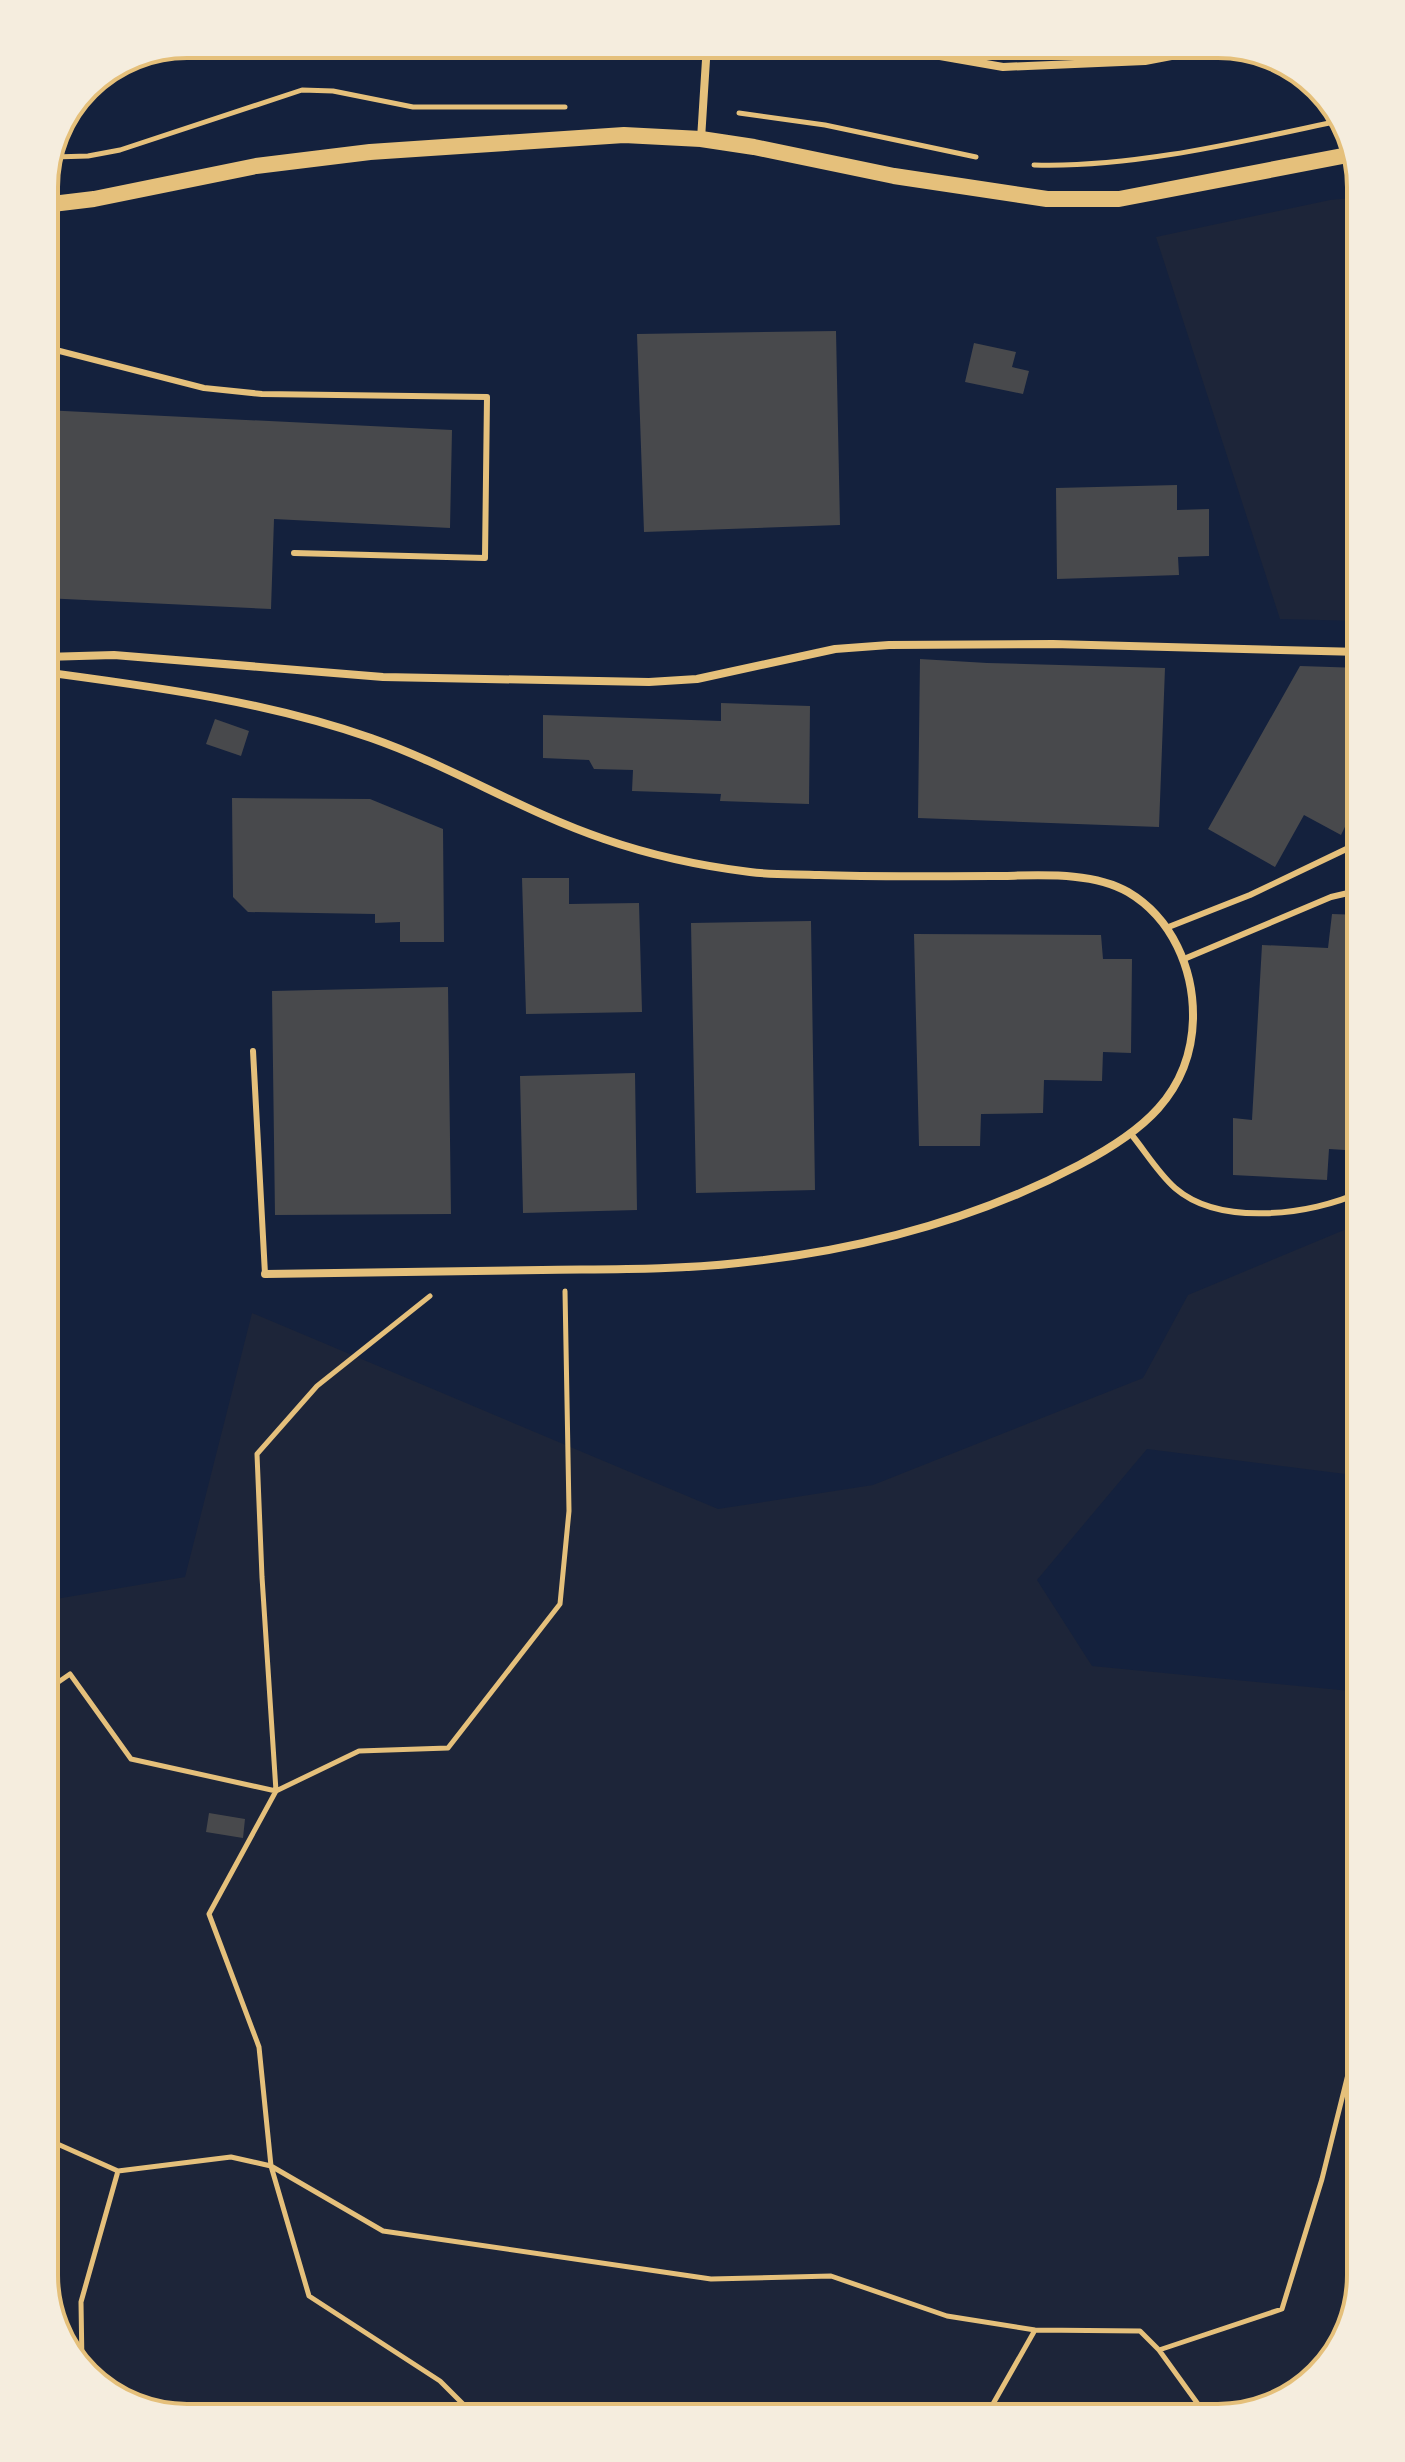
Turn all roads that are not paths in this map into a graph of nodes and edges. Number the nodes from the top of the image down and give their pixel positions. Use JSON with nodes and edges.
{"nodes":[{"id":1,"x":706,"y":58,"type":"edge"},
{"id":2,"x":951,"y":58,"type":"edge"},
{"id":3,"x":1161,"y":58,"type":"edge"},
{"id":4,"x":701,"y":139,"type":"junction"},
{"id":5,"x":1343,"y":156,"type":"edge"},
{"id":6,"x":58,"y":203,"type":"edge"},
{"id":7,"x":58,"y":351,"type":"edge"},
{"id":8,"x":294,"y":553,"type":"dead end"},
{"id":9,"x":1347,"y":652,"type":"edge"},
{"id":10,"x":58,"y":657,"type":"edge"},
{"id":11,"x":58,"y":674,"type":"edge"},
{"id":12,"x":1347,"y":849,"type":"edge"},
{"id":13,"x":1347,"y":893,"type":"edge"},
{"id":14,"x":1166,"y":928,"type":"junction"},
{"id":15,"x":1184,"y":959,"type":"junction"},
{"id":16,"x":253,"y":1051,"type":"dead end"},
{"id":17,"x":1131,"y":1134,"type":"junction"},
{"id":18,"x":1347,"y":1199,"type":"edge"},
{"id":19,"x":265,"y":1274,"type":"joint"}],
"edges":[{"from":1,"to":4,"type":"street"},
{"from":2,"to":3,"type":"street"},
{"from":4,"to":5,"type":"main road"},
{"from":4,"to":6,"type":"main road"},
{"from":7,"to":8,"type":"lane"},
{"from":9,"to":10,"type":"street"},
{"from":11,"to":14,"type":"street"},
{"from":12,"to":14,"type":"lane"},
{"from":13,"to":15,"type":"lane"},
{"from":14,"to":15,"type":"street"},
{"from":15,"to":17,"type":"street"},
{"from":16,"to":19,"type":"lane"},
{"from":17,"to":18,"type":"lane"},
{"from":17,"to":19,"type":"street"}]}
